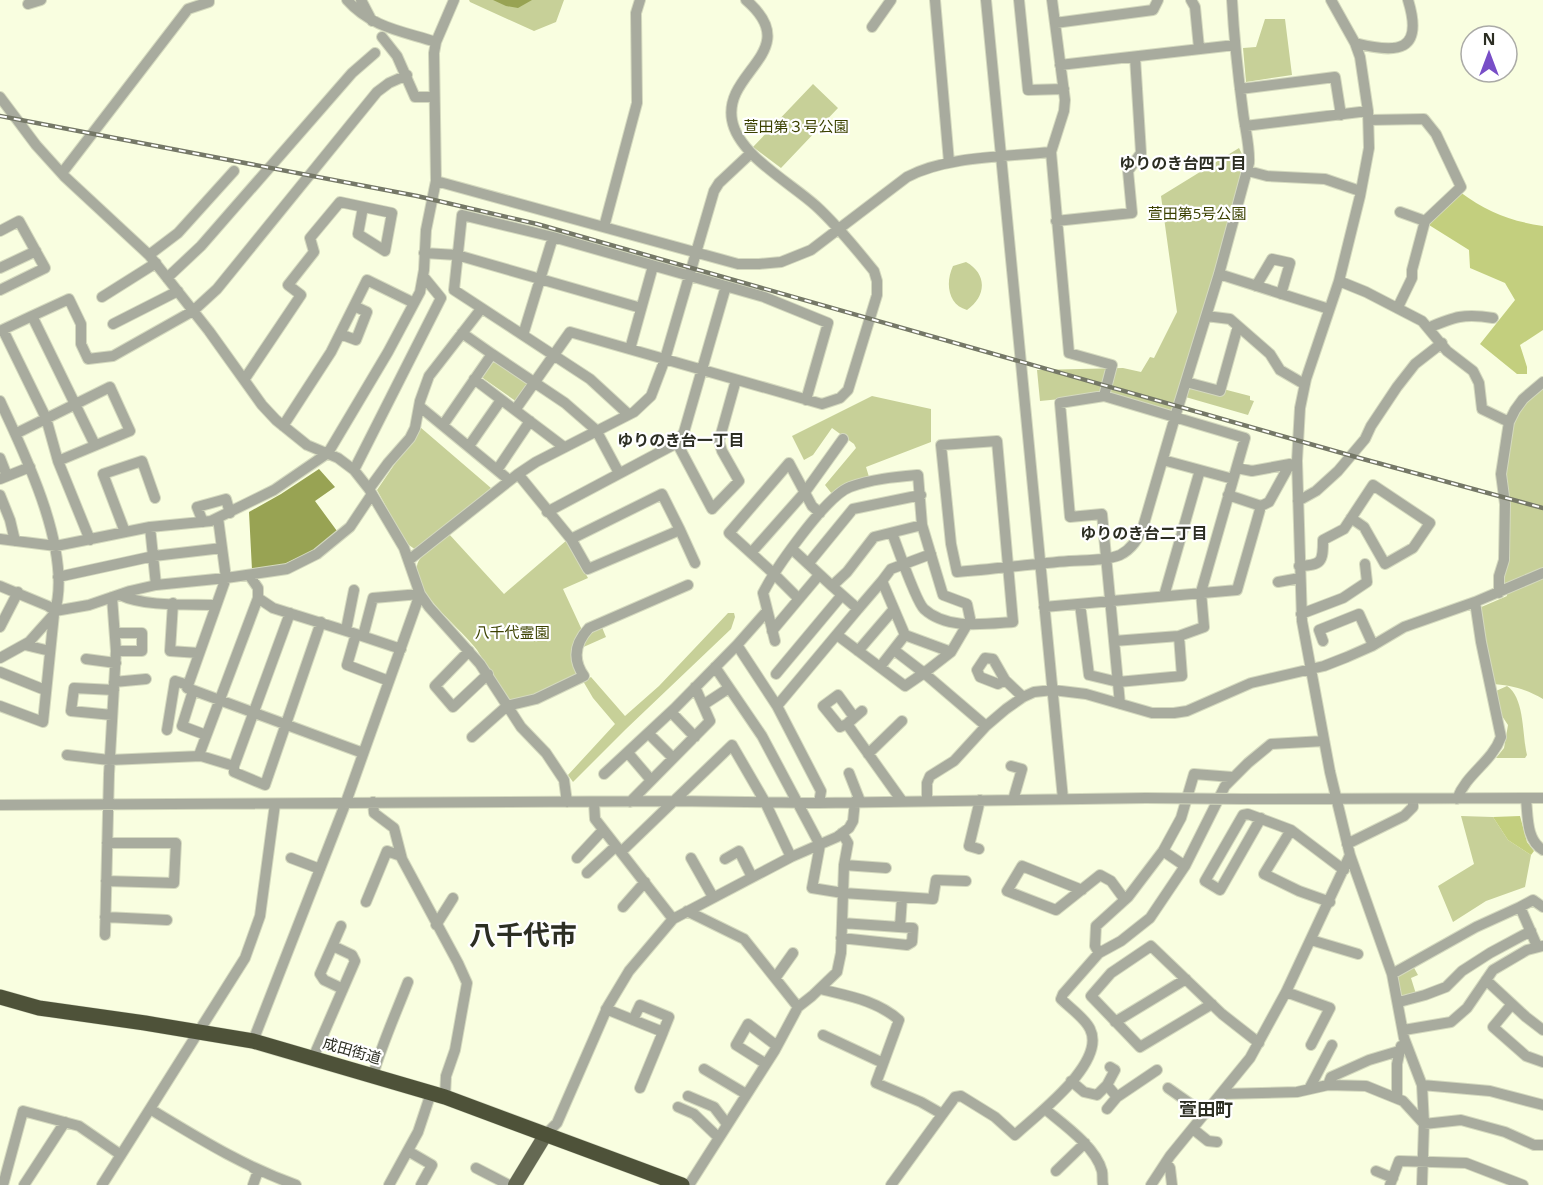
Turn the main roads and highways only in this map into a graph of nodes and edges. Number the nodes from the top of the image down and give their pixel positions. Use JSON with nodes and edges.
{"nodes":[{"id":1,"x":0,"y":997,"type":"edge"},
{"id":2,"x":546,"y":1134,"type":"junction"},
{"id":3,"x":516,"y":1185,"type":"edge"},
{"id":4,"x":682,"y":1185,"type":"edge"}],
"edges":[{"from":1,"to":2,"type":"highway","name":"成田街道"},
{"from":2,"to":3,"type":"main road"},
{"from":2,"to":4,"type":"highway","name":"成田街道"}]}
